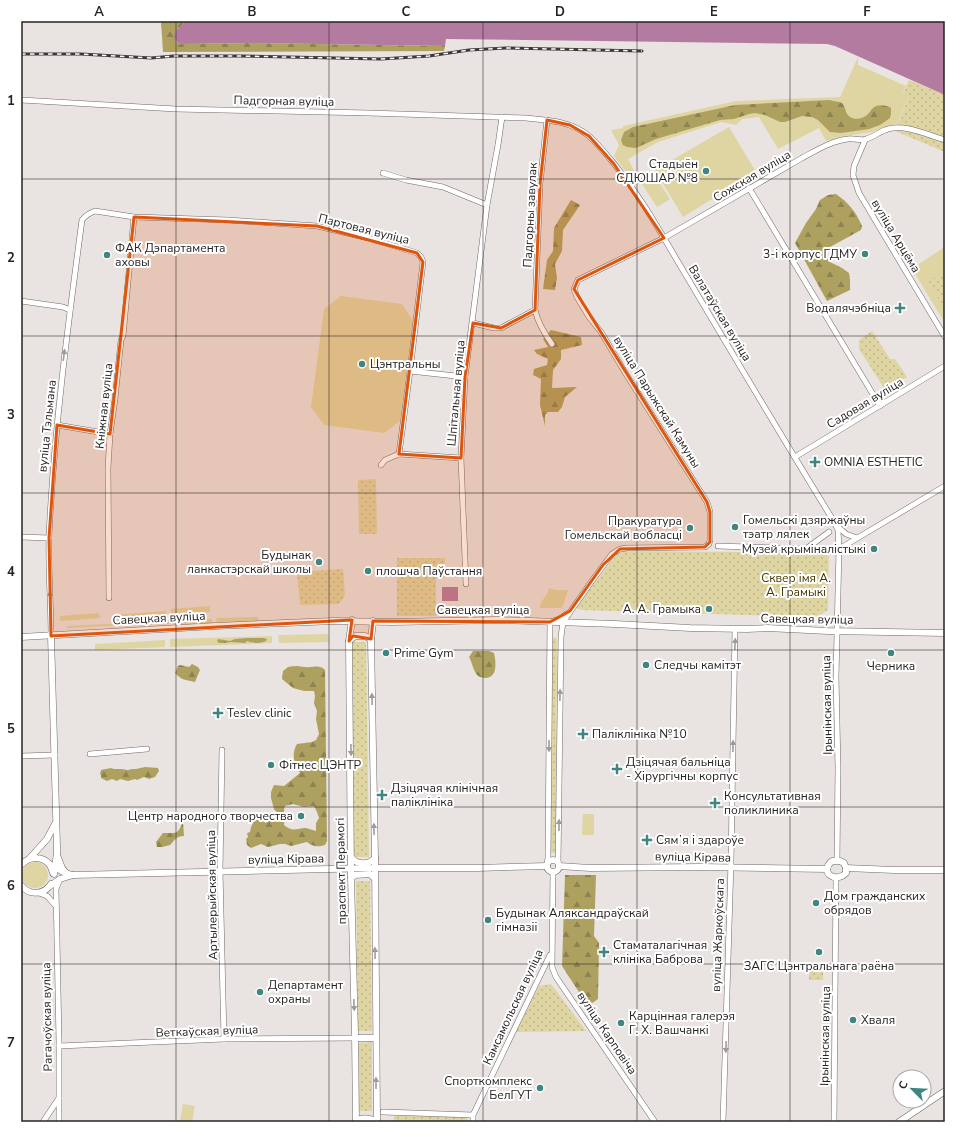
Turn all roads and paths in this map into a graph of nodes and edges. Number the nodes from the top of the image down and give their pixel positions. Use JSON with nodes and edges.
{"nodes":[{"id":1,"x":21,"y":100,"type":"edge"},
{"id":2,"x":502,"y":117,"type":"junction"},
{"id":3,"x":547,"y":120,"type":"junction"},
{"id":4,"x":865,"y":140,"type":"junction"},
{"id":5,"x":945,"y":140,"type":"edge"},
{"id":6,"x":383,"y":173,"type":"dead end"},
{"id":7,"x":749,"y":188,"type":"junction"},
{"id":8,"x":487,"y":205,"type":"junction"},
{"id":9,"x":134,"y":217,"type":"junction"},
{"id":10,"x":82,"y":220,"type":"joint"},
{"id":11,"x":664,"y":238,"type":"junction"},
{"id":12,"x":578,"y":280,"type":"joint"},
{"id":13,"x":21,"y":301,"type":"edge"},
{"id":14,"x":70,"y":310,"type":"junction"},
{"id":15,"x":535,"y":310,"type":"junction"},
{"id":16,"x":472,"y":323,"type":"junction"},
{"id":17,"x":945,"y":337,"type":"edge"},
{"id":18,"x":552,"y":344,"type":"dead end"},
{"id":19,"x":945,"y":366,"type":"edge"},
{"id":20,"x":410,"y":371,"type":"junction"},
{"id":21,"x":465,"y":377,"type":"junction"},
{"id":22,"x":880,"y":406,"type":"junction"},
{"id":23,"x":57,"y":425,"type":"junction"},
{"id":24,"x":110,"y":434,"type":"junction"},
{"id":25,"x":399,"y":454,"type":"junction"},
{"id":26,"x":795,"y":457,"type":"junction"},
{"id":27,"x":461,"y":458,"type":"junction"},
{"id":28,"x":381,"y":465,"type":"dead end"},
{"id":29,"x":945,"y":486,"type":"edge"},
{"id":30,"x":835,"y":524,"type":"junction"},
{"id":31,"x":829,"y":532,"type":"dead end"},
{"id":32,"x":21,"y":537,"type":"edge"},
{"id":33,"x":49,"y":538,"type":"junction"},
{"id":34,"x":857,"y":538,"type":"junction"},
{"id":35,"x":718,"y":546,"type":"dead end"},
{"id":36,"x":839,"y":549,"type":"junction"},
{"id":37,"x":466,"y":584,"type":"dead end"},
{"id":38,"x":109,"y":598,"type":"dead end"},
{"id":39,"x":570,"y":611,"type":"junction"},
{"id":40,"x":352,"y":620,"type":"junction"},
{"id":41,"x":373,"y":621,"type":"junction"},
{"id":42,"x":550,"y":622,"type":"junction"},
{"id":43,"x":563,"y":622,"type":"junction"},
{"id":44,"x":735,"y":629,"type":"junction"},
{"id":45,"x":837,"y":631,"type":"junction"},
{"id":46,"x":945,"y":633,"type":"edge"},
{"id":47,"x":51,"y":636,"type":"junction"},
{"id":48,"x":21,"y":637,"type":"edge"},
{"id":49,"x":550,"y":637,"type":"junction"},
{"id":50,"x":561,"y":637,"type":"junction"},
{"id":51,"x":371,"y":639,"type":"junction"},
{"id":52,"x":349,"y":641,"type":"junction"},
{"id":53,"x":147,"y":749,"type":"dead end"},
{"id":54,"x":222,"y":750,"type":"dead end"},
{"id":55,"x":90,"y":754,"type":"dead end"},
{"id":56,"x":55,"y":755,"type":"junction"},
{"id":57,"x":21,"y":756,"type":"edge"},
{"id":58,"x":549,"y":764,"type":"junction"},
{"id":59,"x":560,"y":764,"type":"junction"},
{"id":60,"x":56,"y":822,"type":"junction"},
{"id":61,"x":57,"y":853,"type":"junction"},
{"id":62,"x":30,"y":858,"type":"junction"},
{"id":63,"x":352,"y":858,"type":"junction"},
{"id":64,"x":375,"y":858,"type":"junction"},
{"id":65,"x":836,"y":861,"type":"junction"},
{"id":66,"x":21,"y":864,"type":"edge"},
{"id":67,"x":547,"y":865,"type":"junction"},
{"id":68,"x":558,"y":865,"type":"junction"},
{"id":69,"x":52,"y":866,"type":"junction"},
{"id":70,"x":351,"y":868,"type":"junction"},
{"id":71,"x":374,"y":868,"type":"junction"},
{"id":72,"x":730,"y":868,"type":"junction"},
{"id":73,"x":846,"y":868,"type":"junction"},
{"id":74,"x":827,"y":870,"type":"junction"},
{"id":75,"x":945,"y":870,"type":"edge"},
{"id":76,"x":220,"y":871,"type":"junction"},
{"id":77,"x":553,"y":872,"type":"junction"},
{"id":78,"x":70,"y":875,"type":"junction"},
{"id":79,"x":351,"y":878,"type":"junction"},
{"id":80,"x":374,"y":878,"type":"junction"},
{"id":81,"x":836,"y":878,"type":"junction"},
{"id":82,"x":21,"y":885,"type":"edge"},
{"id":83,"x":53,"y":887,"type":"junction"},
{"id":84,"x":21,"y":889,"type":"edge"},
{"id":85,"x":28,"y":892,"type":"junction"},
{"id":86,"x":21,"y":893,"type":"edge"},
{"id":87,"x":39,"y":893,"type":"junction"},
{"id":88,"x":56,"y":906,"type":"junction"},
{"id":89,"x":551,"y":952,"type":"junction"},
{"id":90,"x":552,"y":967,"type":"junction"},
{"id":91,"x":543,"y":971,"type":"junction"},
{"id":92,"x":355,"y":1038,"type":"junction"},
{"id":93,"x":376,"y":1038,"type":"junction"},
{"id":94,"x":224,"y":1040,"type":"junction"},
{"id":95,"x":59,"y":1046,"type":"junction"},
{"id":96,"x":945,"y":1091,"type":"edge"},
{"id":97,"x":59,"y":1098,"type":"junction"},
{"id":98,"x":383,"y":1112,"type":"dead end"},
{"id":99,"x":473,"y":1115,"type":"junction"},
{"id":100,"x":43,"y":1122,"type":"edge"},
{"id":101,"x":59,"y":1122,"type":"edge"},
{"id":102,"x":356,"y":1122,"type":"edge"},
{"id":103,"x":376,"y":1122,"type":"edge"},
{"id":104,"x":473,"y":1122,"type":"edge"},
{"id":105,"x":655,"y":1122,"type":"edge"},
{"id":106,"x":723,"y":1122,"type":"edge"},
{"id":107,"x":834,"y":1122,"type":"edge"},
{"id":108,"x":900,"y":1122,"type":"edge"}],
"edges":[{"from":1,"to":2,"type":"street","name":"Падгорная вуліца"},
{"from":2,"to":3,"type":"street","name":"Падгорная вуліца"},
{"from":2,"to":8,"type":"street","name":"Шпітальная вуліца"},
{"from":3,"to":11,"type":"street","name":"Валатаўская вуліца"},
{"from":3,"to":15,"type":"street","name":"Падгорны завулак"},
{"from":4,"to":5,"type":"street"},
{"from":4,"to":7,"type":"street","name":"Сожская вуліца"},
{"from":4,"to":17,"type":"street","name":"вуліца Арцёма"},
{"from":6,"to":8,"type":"street"},
{"from":7,"to":11,"type":"street","name":"Сожская вуліца"},
{"from":7,"to":22,"type":"street"},
{"from":8,"to":16,"type":"street","name":"Шпітальная вуліца"},
{"from":9,"to":10,"type":"street","name":"Партовая вуліца"},
{"from":9,"to":20,"type":"street","name":"Партовая вуліца"},
{"from":9,"to":24,"type":"street","name":"Кніжная вуліца"},
{"from":10,"to":14,"type":"street","name":"вуліца Тэльмана"},
{"from":11,"to":12,"type":"street","name":"Сожская вуліца"},
{"from":11,"to":26,"type":"street","name":"Валатаўская вуліца"},
{"from":12,"to":39,"type":"street","name":"вуліца Парыжскай Камуны"},
{"from":13,"to":14,"type":"street"},
{"from":23,"to":14,"type":"street","name":"вуліца Тэльмана","one_way":true},
{"from":15,"to":16,"type":"street"},
{"from":15,"to":18,"type":"street","name":"Падгорны завулак"},
{"from":16,"to":21,"type":"street","name":"Шпітальная вуліца"},
{"from":19,"to":22,"type":"street","name":"Садовая вуліца"},
{"from":20,"to":21,"type":"street"},
{"from":20,"to":25,"type":"street","name":"Партовая вуліца"},
{"from":21,"to":27,"type":"street","name":"Шпітальная вуліца"},
{"from":22,"to":26,"type":"street","name":"Садовая вуліца"},
{"from":23,"to":24,"type":"street"},
{"from":23,"to":33,"type":"street","name":"вуліца Тэльмана"},
{"from":24,"to":38,"type":"street","name":"Кніжная вуліца"},
{"from":25,"to":27,"type":"street"},
{"from":25,"to":28,"type":"street"},
{"from":26,"to":30,"type":"street","name":"Валатаўская вуліца"},
{"from":27,"to":37,"type":"street","name":"Шпітальная вуліца"},
{"from":29,"to":34,"type":"street"},
{"from":30,"to":34,"type":"street"},
{"from":30,"to":36,"type":"street","name":"Валатаўская вуліца"},
{"from":31,"to":35,"type":"street"},
{"from":32,"to":33,"type":"street"},
{"from":47,"to":33,"type":"street","name":"вуліца Тэльмана","one_way":true},
{"from":34,"to":36,"type":"street"},
{"from":36,"to":45,"type":"street","name":"Ірынінская вуліца"},
{"from":39,"to":42,"type":"street"},
{"from":39,"to":43,"type":"street"},
{"from":40,"to":41,"type":"main road","name":"Савецкая вуліца"},
{"from":40,"to":47,"type":"main road","name":"Савецкая вуліца"},
{"from":40,"to":52,"type":"main road","name":"праспект Перамогі"},
{"from":41,"to":42,"type":"main road","name":"Савецкая вуліца"},
{"from":41,"to":51,"type":"main road"},
{"from":42,"to":43,"type":"main road","name":"Савецкая вуліца"},
{"from":42,"to":49,"type":"street"},
{"from":43,"to":44,"type":"main road","name":"Савецкая вуліца"},
{"from":43,"to":50,"type":"street"},
{"from":44,"to":45,"type":"main road","name":"Савецкая вуліца"},
{"from":72,"to":44,"type":"street","name":"вуліца Жаркоўскага","one_way":true},
{"from":45,"to":46,"type":"main road","name":"Савецкая вуліца"},
{"from":45,"to":65,"type":"street","name":"Ірынінская вуліца"},
{"from":47,"to":48,"type":"main road","name":"Савецкая вуліца"},
{"from":47,"to":56,"type":"main road"},
{"from":49,"to":50,"type":"street"},
{"from":49,"to":58,"type":"street","one_way":true},
{"from":59,"to":50,"type":"street","one_way":true},
{"from":51,"to":52,"type":"main road"},
{"from":64,"to":51,"type":"main road","one_way":true},
{"from":52,"to":63,"type":"main road","name":"праспект Перамогі","one_way":true},
{"from":53,"to":55,"type":"street"},
{"from":54,"to":76,"type":"street","name":"Артылерыйская вуліца"},
{"from":56,"to":57,"type":"street"},
{"from":56,"to":60,"type":"main road"},
{"from":58,"to":59,"type":"street"},
{"from":58,"to":67,"type":"street"},
{"from":68,"to":59,"type":"street","one_way":true},
{"from":60,"to":61,"type":"main road"},
{"from":60,"to":62,"type":"main road"},
{"from":61,"to":69,"type":"main road"},
{"from":61,"to":78,"type":"main road"},
{"from":62,"to":66,"type":"main road"},
{"from":62,"to":69,"type":"main road"},
{"from":63,"to":64,"type":"main road"},
{"from":63,"to":70,"type":"main road","name":"праспект Перамогі"},
{"from":64,"to":71,"type":"main road"},
{"from":65,"to":73,"type":"main road"},
{"from":65,"to":74,"type":"main road"},
{"from":67,"to":68,"type":"main road"},
{"from":67,"to":71,"type":"main road","name":"вуліца Кірава"},
{"from":67,"to":77,"type":"main road"},
{"from":68,"to":72,"type":"main road","name":"вуліца Кірава"},
{"from":68,"to":77,"type":"main road"},
{"from":69,"to":78,"type":"main road"},
{"from":69,"to":83,"type":"main road"},
{"from":70,"to":71,"type":"main road","name":"вуліца Кірава"},
{"from":70,"to":76,"type":"main road","name":"вуліца Кірава"},
{"from":70,"to":79,"type":"main road","name":"праспект Перамогі"},
{"from":71,"to":80,"type":"main road"},
{"from":72,"to":74,"type":"main road","name":"вуліца Кірава"},
{"from":72,"to":106,"type":"street","name":"вуліца Жаркоўскага","one_way":true},
{"from":73,"to":75,"type":"main road"},
{"from":73,"to":81,"type":"main road"},
{"from":74,"to":81,"type":"main road"},
{"from":76,"to":78,"type":"main road","name":"вуліца Кірава"},
{"from":76,"to":94,"type":"street","name":"Артылерыйская вуліца"},
{"from":77,"to":89,"type":"street","name":"Камсамольская вуліца"},
{"from":78,"to":83,"type":"main road","name":"вуліца Кірава"},
{"from":79,"to":80,"type":"main road"},
{"from":79,"to":92,"type":"main road","name":"праспект Перамогі","one_way":true},
{"from":93,"to":80,"type":"main road","one_way":true},
{"from":81,"to":107,"type":"street","name":"Ірынінская вуліца"},
{"from":82,"to":85,"type":"main road"},
{"from":83,"to":87,"type":"main road","name":"вуліца Кірава"},
{"from":83,"to":88,"type":"street","name":"Рагачоўская вуліца"},
{"from":84,"to":85,"type":"main road"},
{"from":85,"to":86,"type":"main road"},
{"from":85,"to":87,"type":"main road"},
{"from":87,"to":88,"type":"street"},
{"from":88,"to":95,"type":"street","name":"Рагачоўская вуліца"},
{"from":89,"to":90,"type":"street","name":"вуліца Карповіча"},
{"from":89,"to":91,"type":"street","name":"Камсамольская вуліца"},
{"from":90,"to":91,"type":"street"},
{"from":90,"to":105,"type":"street","name":"вуліца Карповіча"},
{"from":91,"to":99,"type":"street","name":"Камсамольская вуліца"},
{"from":92,"to":93,"type":"main road"},
{"from":92,"to":94,"type":"street","name":"Веткаўская вуліца"},
{"from":92,"to":102,"type":"main road","name":"праспект Перамогі"},
{"from":103,"to":93,"type":"main road","one_way":true},
{"from":94,"to":95,"type":"street","name":"Веткаўская вуліца"},
{"from":95,"to":97,"type":"street","name":"Рагачоўская вуліца"},
{"from":96,"to":108,"type":"main road"},
{"from":97,"to":100,"type":"street"},
{"from":97,"to":101,"type":"street","name":"Рагачоўская вуліца"},
{"from":98,"to":99,"type":"street"},
{"from":99,"to":104,"type":"street","name":"Камсамольская вуліца"},
{"from":102,"to":103,"type":"main road"}]}
